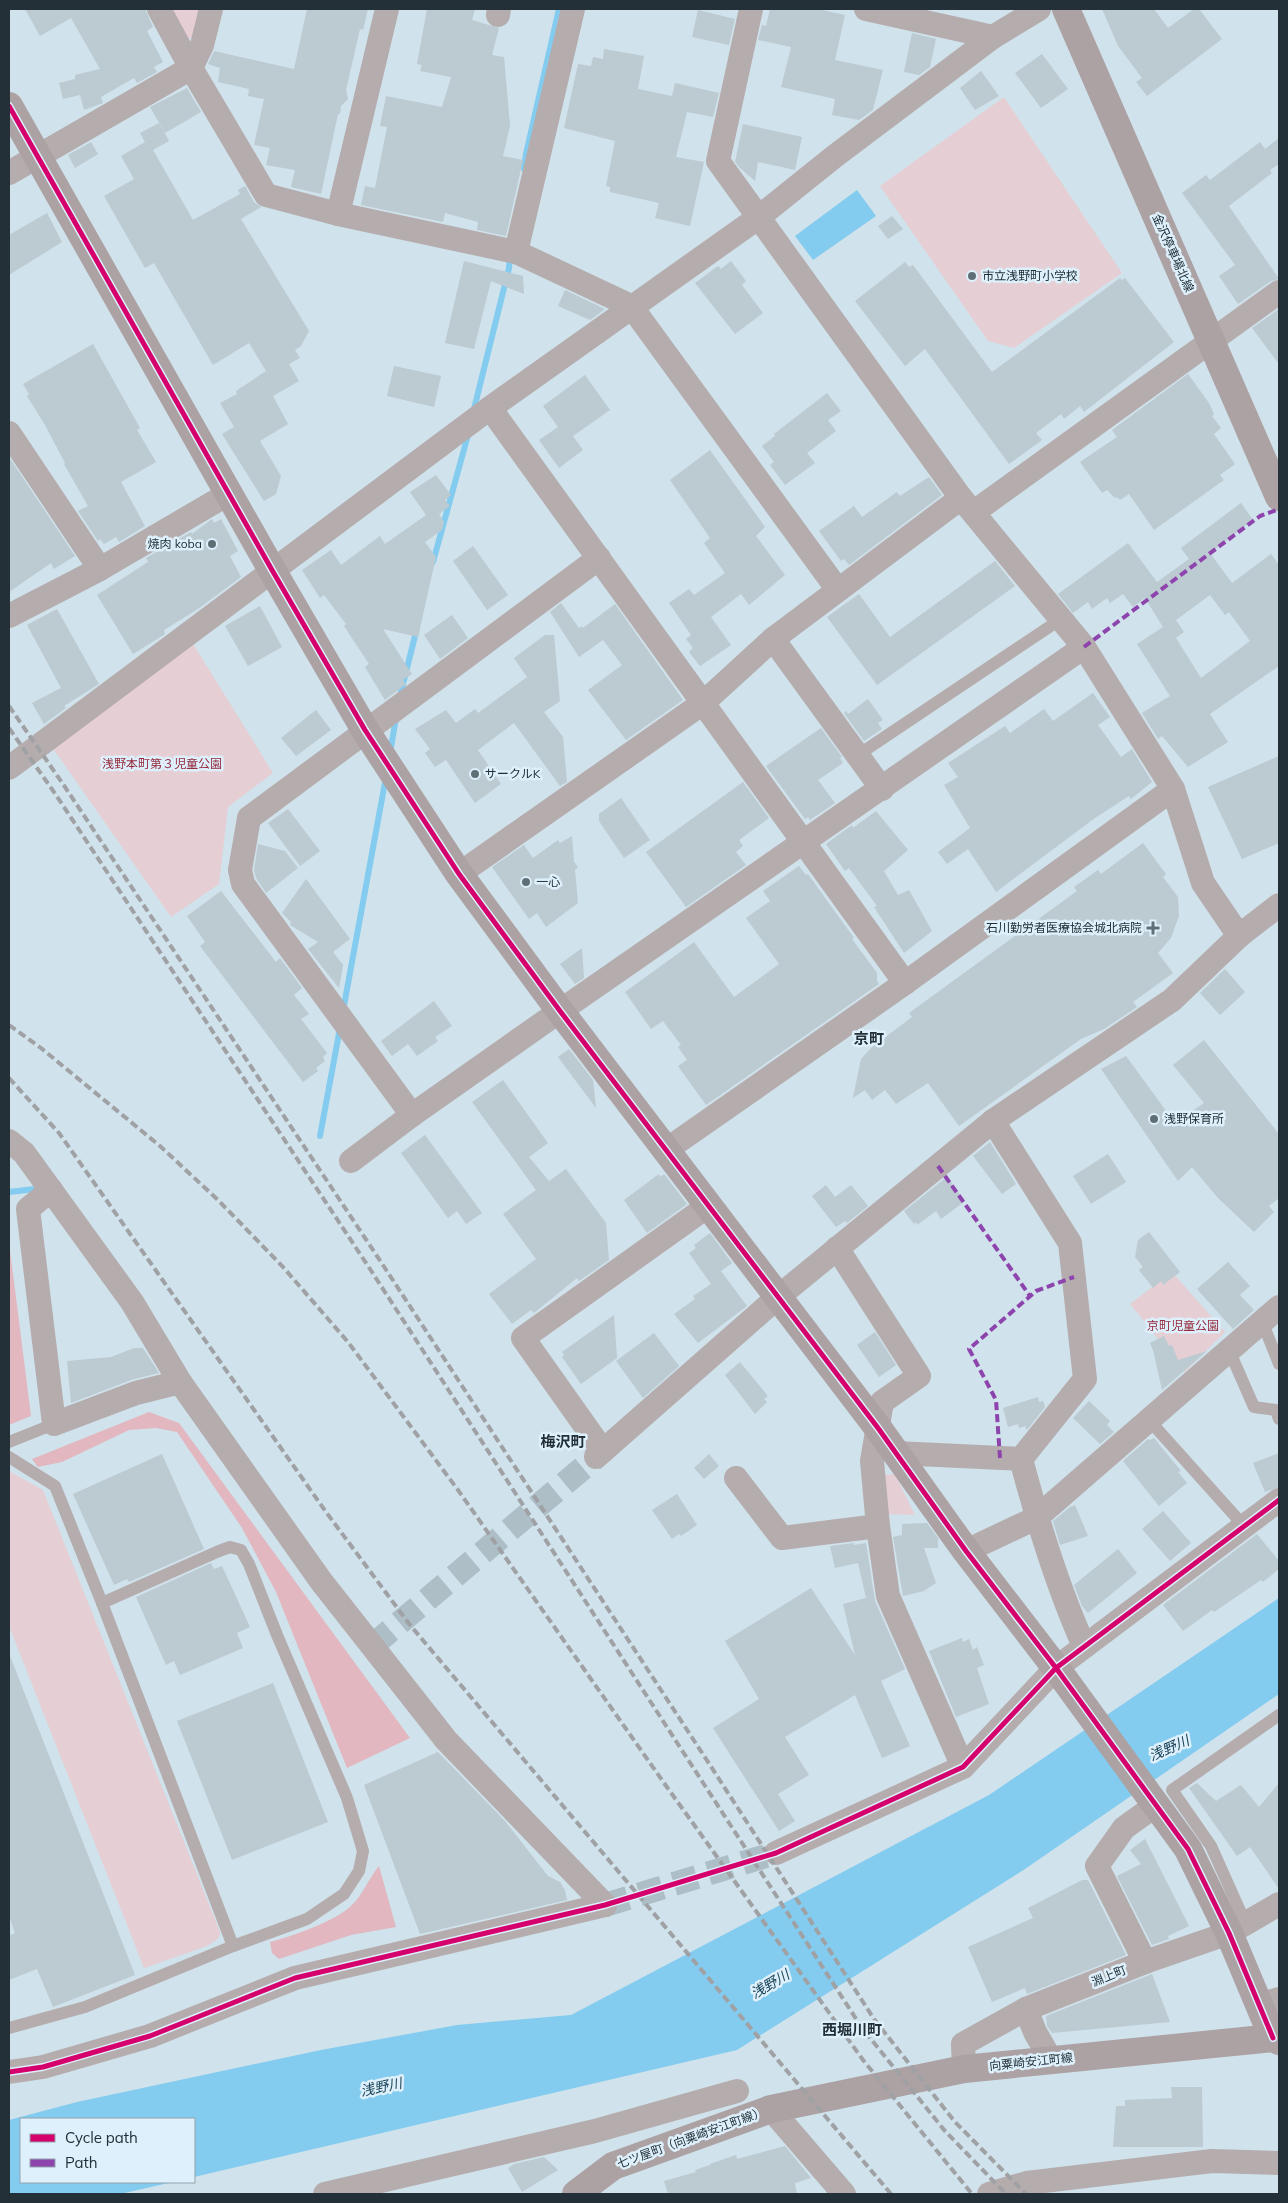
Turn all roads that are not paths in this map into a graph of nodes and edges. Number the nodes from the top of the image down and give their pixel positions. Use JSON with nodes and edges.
{"nodes":[{"id":1,"x":158,"y":9,"type":"edge"},
{"id":2,"x":212,"y":9,"type":"edge"},
{"id":3,"x":387,"y":9,"type":"edge"},
{"id":4,"x":573,"y":9,"type":"edge"},
{"id":5,"x":752,"y":9,"type":"edge"},
{"id":6,"x":866,"y":9,"type":"edge"},
{"id":7,"x":1039,"y":9,"type":"edge"},
{"id":8,"x":1066,"y":9,"type":"edge"},
{"id":9,"x":993,"y":37,"type":"junction"},
{"id":10,"x":191,"y":68,"type":"junction"},
{"id":11,"x":9,"y":106,"type":"edge"},
{"id":12,"x":38,"y":157,"type":"junction"},
{"id":13,"x":9,"y":173,"type":"edge"},
{"id":14,"x":338,"y":214,"type":"junction"},
{"id":15,"x":759,"y":217,"type":"junction"},
{"id":16,"x":516,"y":252,"type":"junction"},
{"id":17,"x":1279,"y":292,"type":"edge"},
{"id":18,"x":631,"y":306,"type":"junction"},
{"id":19,"x":1211,"y":341,"type":"junction"},
{"id":20,"x":490,"y":408,"type":"junction"},
{"id":21,"x":9,"y":433,"type":"edge"},
{"id":22,"x":228,"y":494,"type":"junction"},
{"id":23,"x":1279,"y":497,"type":"edge"},
{"id":24,"x":968,"y":505,"type":"junction"},
{"id":25,"x":598,"y":558,"type":"junction"},
{"id":26,"x":100,"y":570,"type":"junction"},
{"id":27,"x":272,"y":570,"type":"junction"},
{"id":28,"x":838,"y":590,"type":"junction"},
{"id":29,"x":9,"y":616,"type":"edge"},
{"id":30,"x":1061,"y":619,"type":"junction"},
{"id":31,"x":773,"y":639,"type":"junction"},
{"id":32,"x":1084,"y":647,"type":"junction"},
{"id":33,"x":703,"y":703,"type":"junction"},
{"id":34,"x":365,"y":730,"type":"junction"},
{"id":35,"x":858,"y":756,"type":"junction"},
{"id":36,"x":9,"y":768,"type":"edge"},
{"id":37,"x":882,"y":788,"type":"junction"},
{"id":38,"x":1173,"y":789,"type":"junction"},
{"id":39,"x":804,"y":843,"type":"junction"},
{"id":40,"x":459,"y":874,"type":"junction"},
{"id":41,"x":1279,"y":905,"type":"edge"},
{"id":42,"x":1239,"y":936,"type":"junction"},
{"id":43,"x":904,"y":982,"type":"junction"},
{"id":44,"x":560,"y":1011,"type":"junction"},
{"id":45,"x":412,"y":1115,"type":"junction"},
{"id":46,"x":992,"y":1121,"type":"junction"},
{"id":47,"x":9,"y":1141,"type":"edge"},
{"id":48,"x":666,"y":1150,"type":"junction"},
{"id":49,"x":351,"y":1161,"type":"dead end"},
{"id":50,"x":51,"y":1190,"type":"junction"},
{"id":51,"x":708,"y":1206,"type":"junction"},
{"id":52,"x":838,"y":1248,"type":"junction"},
{"id":53,"x":778,"y":1297,"type":"junction"},
{"id":54,"x":1271,"y":1314,"type":"edge"},
{"id":55,"x":1229,"y":1350,"type":"junction"},
{"id":56,"x":1279,"y":1364,"type":"edge"},
{"id":57,"x":180,"y":1382,"type":"junction"},
{"id":58,"x":1278,"y":1411,"type":"edge"},
{"id":59,"x":1149,"y":1420,"type":"junction"},
{"id":60,"x":54,"y":1424,"type":"junction"},
{"id":61,"x":878,"y":1428,"type":"junction"},
{"id":62,"x":9,"y":1442,"type":"edge"},
{"id":63,"x":895,"y":1454,"type":"junction"},
{"id":64,"x":9,"y":1457,"type":"edge"},
{"id":65,"x":1021,"y":1459,"type":"junction"},
{"id":66,"x":736,"y":1478,"type":"dead end"},
{"id":67,"x":1279,"y":1500,"type":"edge"},
{"id":68,"x":1036,"y":1518,"type":"junction"},
{"id":69,"x":878,"y":1526,"type":"junction"},
{"id":70,"x":1244,"y":1526,"type":"junction"},
{"id":71,"x":966,"y":1551,"type":"junction"},
{"id":72,"x":102,"y":1603,"type":"junction"},
{"id":73,"x":1084,"y":1646,"type":"junction"},
{"id":74,"x":1056,"y":1668,"type":"junction"},
{"id":75,"x":1279,"y":1715,"type":"edge"},
{"id":76,"x":963,"y":1766,"type":"junction"},
{"id":77,"x":1156,"y":1805,"type":"junction"},
{"id":78,"x":776,"y":1854,"type":"tunnel mouth"},
{"id":79,"x":1279,"y":1904,"type":"edge"},
{"id":80,"x":1237,"y":1928,"type":"junction"},
{"id":81,"x":233,"y":1946,"type":"junction"},
{"id":82,"x":1145,"y":1962,"type":"junction"},
{"id":83,"x":1269,"y":2002,"type":"edge"},
{"id":84,"x":1026,"y":2009,"type":"junction"},
{"id":85,"x":9,"y":2028,"type":"edge"},
{"id":86,"x":1276,"y":2040,"type":"edge"},
{"id":87,"x":1051,"y":2060,"type":"junction"},
{"id":88,"x":964,"y":2069,"type":"junction"},
{"id":89,"x":9,"y":2072,"type":"edge"},
{"id":90,"x":737,"y":2091,"type":"dead end"},
{"id":91,"x":778,"y":2108,"type":"junction"},
{"id":92,"x":1279,"y":2163,"type":"edge"},
{"id":93,"x":325,"y":2194,"type":"edge"},
{"id":94,"x":576,"y":2194,"type":"edge"},
{"id":95,"x":844,"y":2194,"type":"edge"},
{"id":96,"x":989,"y":2194,"type":"edge"}],
"edges":[{"from":1,"to":10,"type":"street"},
{"from":2,"to":10,"type":"street"},
{"from":3,"to":14,"type":"street"},
{"from":4,"to":16,"type":"street"},
{"from":5,"to":15,"type":"street"},
{"from":6,"to":9,"type":"street"},
{"from":7,"to":9,"type":"street"},
{"from":8,"to":19,"type":"street","name":"金沢停車場北線"},
{"from":9,"to":15,"type":"street"},
{"from":10,"to":12,"type":"street"},
{"from":10,"to":14,"type":"street"},
{"from":11,"to":12,"type":"street"},
{"from":12,"to":13,"type":"street"},
{"from":12,"to":22,"type":"street"},
{"from":14,"to":16,"type":"street"},
{"from":15,"to":18,"type":"street"},
{"from":15,"to":24,"type":"street"},
{"from":16,"to":18,"type":"street"},
{"from":17,"to":19,"type":"street"},
{"from":18,"to":20,"type":"street"},
{"from":18,"to":28,"type":"street"},
{"from":19,"to":23,"type":"street","name":"金沢停車場北線"},
{"from":19,"to":24,"type":"street"},
{"from":20,"to":25,"type":"street"},
{"from":20,"to":27,"type":"street"},
{"from":21,"to":26,"type":"street"},
{"from":22,"to":26,"type":"street"},
{"from":22,"to":27,"type":"street"},
{"from":24,"to":28,"type":"street"},
{"from":24,"to":30,"type":"street"},
{"from":25,"to":33,"type":"street"},
{"from":25,"to":34,"type":"street"},
{"from":26,"to":29,"type":"street"},
{"from":27,"to":34,"type":"street"},
{"from":27,"to":36,"type":"street"},
{"from":28,"to":31,"type":"street"},
{"from":30,"to":32,"type":"street"},
{"from":30,"to":35,"type":"lane"},
{"from":31,"to":33,"type":"street"},
{"from":31,"to":35,"type":"street"},
{"from":32,"to":37,"type":"street"},
{"from":32,"to":38,"type":"street"},
{"from":33,"to":39,"type":"street"},
{"from":33,"to":40,"type":"street"},
{"from":34,"to":40,"type":"street"},
{"from":34,"to":45,"type":"street"},
{"from":35,"to":37,"type":"street"},
{"from":37,"to":39,"type":"street"},
{"from":38,"to":42,"type":"street"},
{"from":38,"to":43,"type":"street"},
{"from":39,"to":43,"type":"street"},
{"from":39,"to":44,"type":"street"},
{"from":40,"to":44,"type":"street"},
{"from":41,"to":42,"type":"street"},
{"from":42,"to":46,"type":"street"},
{"from":43,"to":48,"type":"street"},
{"from":44,"to":45,"type":"street"},
{"from":44,"to":48,"type":"street"},
{"from":45,"to":49,"type":"street"},
{"from":46,"to":52,"type":"street"},
{"from":46,"to":65,"type":"street"},
{"from":47,"to":50,"type":"street"},
{"from":48,"to":51,"type":"street"},
{"from":50,"to":57,"type":"street"},
{"from":50,"to":60,"type":"street"},
{"from":51,"to":53,"type":"street"},
{"from":51,"to":53,"type":"street"},
{"from":52,"to":53,"type":"street"},
{"from":52,"to":61,"type":"street"},
{"from":53,"to":61,"type":"street"},
{"from":54,"to":55,"type":"street"},
{"from":54,"to":56,"type":"lane"},
{"from":55,"to":58,"type":"lane"},
{"from":55,"to":59,"type":"street"},
{"from":57,"to":60,"type":"street"},
{"from":57,"to":89,"type":"street"},
{"from":59,"to":68,"type":"street"},
{"from":59,"to":70,"type":"lane"},
{"from":60,"to":62,"type":"lane"},
{"from":61,"to":63,"type":"street"},
{"from":61,"to":69,"type":"street"},
{"from":63,"to":65,"type":"street"},
{"from":63,"to":71,"type":"street"},
{"from":64,"to":72,"type":"lane"},
{"from":65,"to":68,"type":"street"},
{"from":66,"to":69,"type":"street"},
{"from":67,"to":70,"type":"street"},
{"from":68,"to":71,"type":"street"},
{"from":68,"to":73,"type":"street"},
{"from":69,"to":76,"type":"street"},
{"from":70,"to":73,"type":"street"},
{"from":71,"to":74,"type":"street"},
{"from":72,"to":81,"type":"lane"},
{"from":72,"to":81,"type":"lane"},
{"from":73,"to":74,"type":"street"},
{"from":74,"to":76,"type":"street"},
{"from":74,"to":77,"type":"street"},
{"from":75,"to":80,"type":"lane"},
{"from":76,"to":78,"type":"street"},
{"from":77,"to":80,"type":"street"},
{"from":77,"to":82,"type":"street"},
{"from":79,"to":80,"type":"street","name":"淵上町"},
{"from":80,"to":82,"type":"street","name":"淵上町"},
{"from":80,"to":83,"type":"street"},
{"from":81,"to":85,"type":"lane"},
{"from":82,"to":84,"type":"street","name":"淵上町"},
{"from":83,"to":86,"type":"street"},
{"from":84,"to":87,"type":"street"},
{"from":84,"to":88,"type":"street","name":"淵上町"},
{"from":86,"to":87,"type":"street","name":"向粟崎安江町線"},
{"from":87,"to":88,"type":"street","name":"向粟崎安江町線"},
{"from":88,"to":91,"type":"street","name":"向粟崎安江町線"},
{"from":90,"to":93,"type":"street"},
{"from":91,"to":94,"type":"street","name":"七ツ屋町（向粟崎安江町線）"},
{"from":91,"to":95,"type":"street"},
{"from":92,"to":96,"type":"street"}]}
